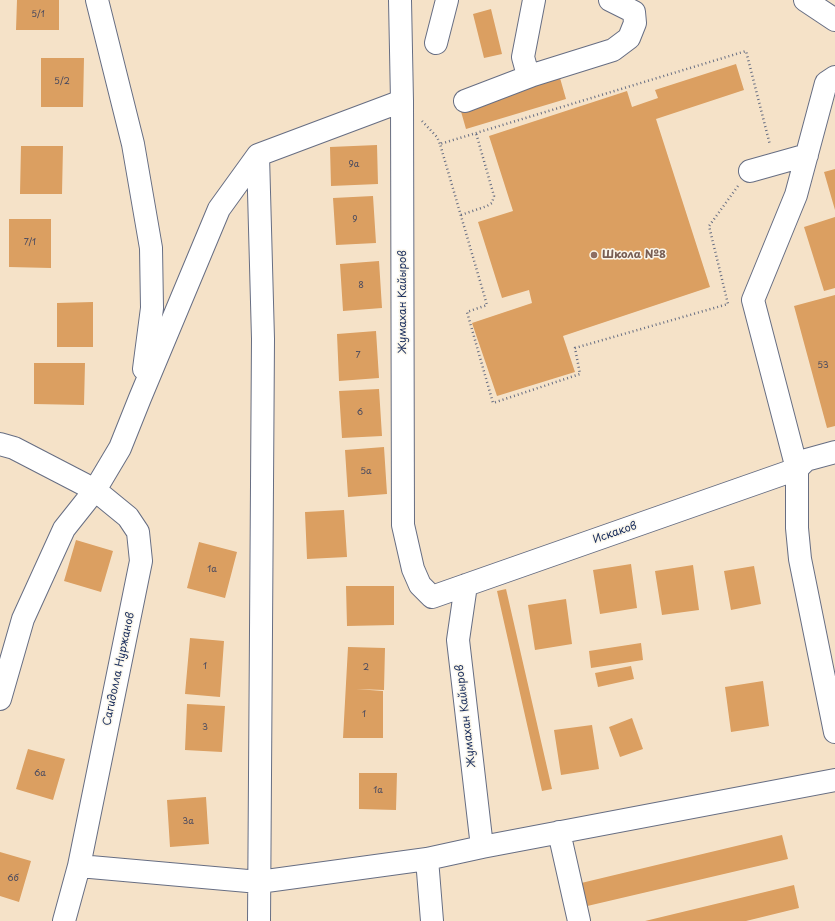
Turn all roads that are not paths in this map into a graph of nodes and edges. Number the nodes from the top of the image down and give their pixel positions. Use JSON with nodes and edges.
{"nodes":[{"id":1,"x":97,"y":0,"type":"edge"},
{"id":2,"x":400,"y":0,"type":"edge"},
{"id":3,"x":447,"y":0,"type":"edge"},
{"id":4,"x":534,"y":0,"type":"edge"},
{"id":5,"x":610,"y":0,"type":"edge"},
{"id":6,"x":805,"y":0,"type":"edge"},
{"id":7,"x":835,"y":20,"type":"edge"},
{"id":8,"x":436,"y":43,"type":"dead end"},
{"id":9,"x":533,"y":75,"type":"junction"},
{"id":10,"x":835,"y":77,"type":"edge"},
{"id":11,"x":402,"y":101,"type":"junction"},
{"id":12,"x":465,"y":101,"type":"dead end"},
{"id":13,"x":258,"y":155,"type":"junction"},
{"id":14,"x":807,"y":155,"type":"junction"},
{"id":15,"x":750,"y":171,"type":"road end"},
{"id":16,"x":140,"y":398,"type":"junction"},
{"id":17,"x":0,"y":444,"type":"edge"},
{"id":18,"x":835,"y":452,"type":"edge"},
{"id":19,"x":797,"y":469,"type":"junction"},
{"id":20,"x":94,"y":490,"type":"junction"},
{"id":21,"x":466,"y":585,"type":"junction"},
{"id":22,"x":432,"y":597,"type":"joint"},
{"id":23,"x":0,"y":699,"type":"edge"},
{"id":24,"x":835,"y":732,"type":"edge"},
{"id":25,"x":835,"y":780,"type":"edge"},
{"id":26,"x":559,"y":832,"type":"junction"},
{"id":27,"x":482,"y":847,"type":"junction"},
{"id":28,"x":427,"y":859,"type":"junction"},
{"id":29,"x":79,"y":866,"type":"junction"},
{"id":30,"x":259,"y":882,"type":"junction"},
{"id":31,"x":64,"y":921,"type":"edge"},
{"id":32,"x":259,"y":921,"type":"edge"},
{"id":33,"x":432,"y":921,"type":"edge"},
{"id":34,"x":579,"y":921,"type":"edge"}],
"edges":[{"from":1,"to":16,"type":"street"},
{"from":2,"to":11,"type":"street","name":"Жумахан Кайыров"},
{"from":3,"to":8,"type":"street"},
{"from":4,"to":9,"type":"street"},
{"from":5,"to":9,"type":"street"},
{"from":6,"to":7,"type":"street"},
{"from":9,"to":12,"type":"street"},
{"from":10,"to":14,"type":"street"},
{"from":11,"to":13,"type":"street"},
{"from":11,"to":22,"type":"street","name":"Жумахан Кайыров"},
{"from":13,"to":16,"type":"street"},
{"from":13,"to":30,"type":"street"},
{"from":14,"to":15,"type":"street"},
{"from":14,"to":19,"type":"street"},
{"from":16,"to":20,"type":"street"},
{"from":17,"to":20,"type":"street","name":"Сагидолла Нуржанов"},
{"from":18,"to":19,"type":"street","name":"Искаков"},
{"from":19,"to":21,"type":"street","name":"Искаков"},
{"from":19,"to":24,"type":"street"},
{"from":20,"to":23,"type":"street"},
{"from":20,"to":29,"type":"street","name":"Сагидолла Нуржанов"},
{"from":21,"to":22,"type":"street","name":"Искаков"},
{"from":21,"to":27,"type":"street","name":"Жумахан Кайыров"},
{"from":25,"to":26,"type":"street"},
{"from":26,"to":27,"type":"street"},
{"from":26,"to":34,"type":"street"},
{"from":27,"to":28,"type":"street"},
{"from":28,"to":30,"type":"street"},
{"from":28,"to":33,"type":"street"},
{"from":29,"to":30,"type":"street"},
{"from":29,"to":31,"type":"street","name":"Сагидолла Нуржанов"},
{"from":30,"to":32,"type":"street"}]}
